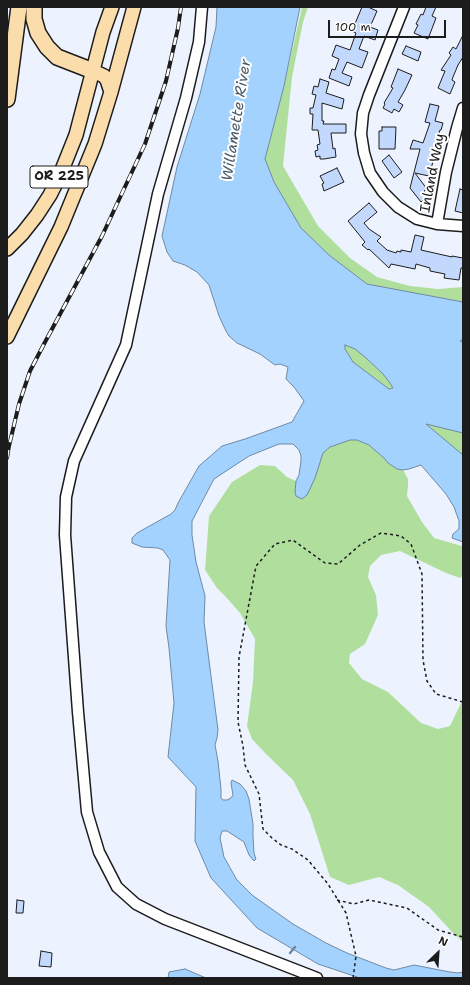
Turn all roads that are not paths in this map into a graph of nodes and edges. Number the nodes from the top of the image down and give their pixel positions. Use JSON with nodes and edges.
{"nodes":[{"id":1,"x":19,"y":7,"type":"edge"},
{"id":2,"x":34,"y":7,"type":"edge"},
{"id":3,"x":112,"y":7,"type":"edge"},
{"id":4,"x":134,"y":7,"type":"edge"},
{"id":5,"x":202,"y":7,"type":"edge"},
{"id":6,"x":404,"y":7,"type":"edge"},
{"id":7,"x":93,"y":71,"type":"junction"},
{"id":8,"x":111,"y":92,"type":"junction"},
{"id":9,"x":7,"y":99,"type":"edge"},
{"id":10,"x":463,"y":108,"type":"edge"},
{"id":11,"x":460,"y":129,"type":"edge"},
{"id":12,"x":438,"y":224,"type":"junction"},
{"id":13,"x":463,"y":226,"type":"edge"},
{"id":14,"x":7,"y":249,"type":"edge"},
{"id":15,"x":7,"y":337,"type":"edge"},
{"id":16,"x":317,"y":978,"type":"edge"}],
"edges":[{"from":1,"to":9,"type":"highway"},
{"from":2,"to":7,"type":"highway"},
{"from":3,"to":7,"type":"main road","number":"OR 225"},
{"from":4,"to":8,"type":"main road"},
{"from":5,"to":16,"type":"street"},
{"from":6,"to":12,"type":"street"},
{"from":7,"to":8,"type":"main road"},
{"from":7,"to":14,"type":"main road","number":"OR 225"},
{"from":8,"to":15,"type":"main road"},
{"from":10,"to":11,"type":"street","name":"Inland Way"},
{"from":11,"to":12,"type":"street","name":"Inland Way"},
{"from":12,"to":13,"type":"street"}]}
